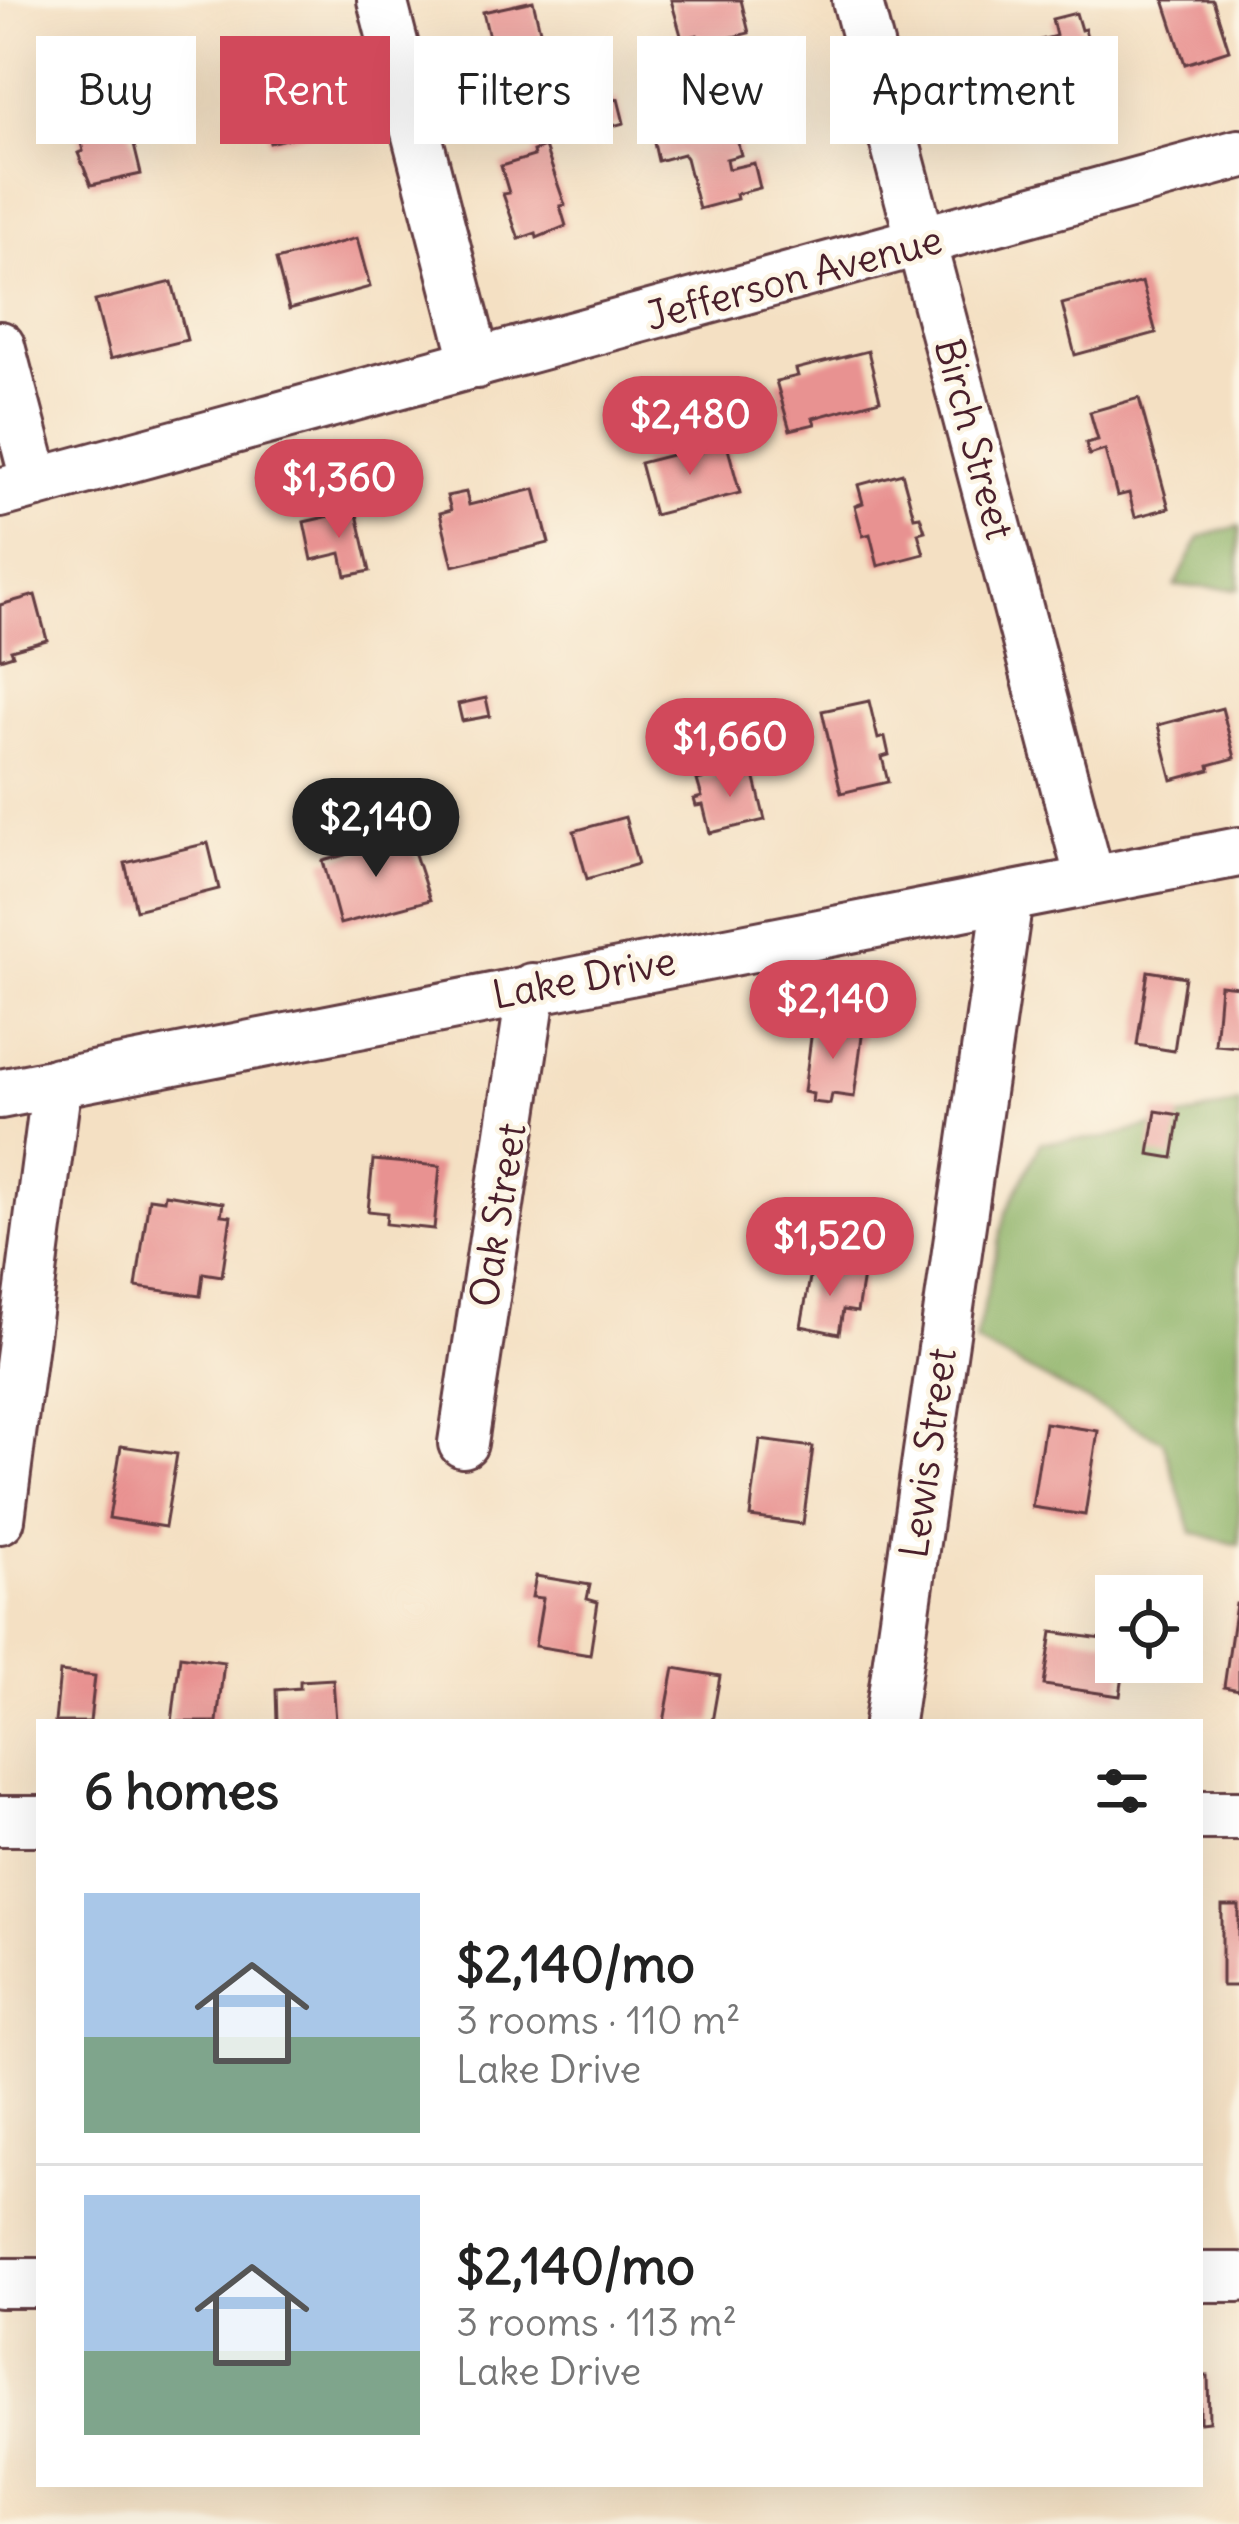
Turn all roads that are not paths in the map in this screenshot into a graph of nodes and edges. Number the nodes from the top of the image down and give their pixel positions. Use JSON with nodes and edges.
{"nodes":[{"id":1,"x":382,"y":0,"type":"edge"},
{"id":2,"x":857,"y":0,"type":"edge"},
{"id":3,"x":1239,"y":154,"type":"edge"},
{"id":4,"x":921,"y":244,"type":"junction"},
{"id":5,"x":0,"y":346,"type":"edge"},
{"id":6,"x":476,"y":364,"type":"junction"},
{"id":7,"x":18,"y":488,"type":"edge"},
{"id":8,"x":1239,"y":852,"type":"edge"},
{"id":9,"x":1090,"y":879,"type":"junction"},
{"id":10,"x":1008,"y":898,"type":"junction"},
{"id":11,"x":532,"y":988,"type":"junction"},
{"id":12,"x":57,"y":1082,"type":"junction"},
{"id":13,"x":0,"y":1094,"type":"edge"},
{"id":14,"x":463,"y":1442,"type":"dead end"},
{"id":15,"x":0,"y":1519,"type":"edge"},
{"id":16,"x":889,"y":1719,"type":"edge"},
{"id":17,"x":1203,"y":1815,"type":"edge"},
{"id":18,"x":1239,"y":1815,"type":"edge"},
{"id":19,"x":0,"y":1821,"type":"edge"},
{"id":20,"x":36,"y":1821,"type":"edge"},
{"id":21,"x":1203,"y":2277,"type":"edge"},
{"id":22,"x":1239,"y":2277,"type":"edge"},
{"id":23,"x":0,"y":2283,"type":"edge"},
{"id":24,"x":36,"y":2283,"type":"edge"}],
"edges":[{"from":1,"to":6,"type":"street"},
{"from":2,"to":4,"type":"street","name":"Birch Street"},
{"from":3,"to":4,"type":"street","name":"Jefferson Avenue"},
{"from":4,"to":6,"type":"street","name":"Jefferson Avenue"},
{"from":4,"to":9,"type":"street","name":"Birch Street"},
{"from":5,"to":7,"type":"street"},
{"from":6,"to":7,"type":"street","name":"Jefferson Avenue"},
{"from":8,"to":9,"type":"street","name":"Lake Drive"},
{"from":9,"to":10,"type":"street","name":"Lake Drive"},
{"from":10,"to":11,"type":"street","name":"Lake Drive"},
{"from":10,"to":16,"type":"street","name":"Lewis Street"},
{"from":11,"to":12,"type":"street","name":"Lake Drive"},
{"from":11,"to":14,"type":"street","name":"Oak Street"},
{"from":12,"to":13,"type":"street","name":"Lake Drive"},
{"from":12,"to":15,"type":"street"},
{"from":17,"to":18,"type":"street"},
{"from":19,"to":20,"type":"street"},
{"from":21,"to":22,"type":"street"},
{"from":23,"to":24,"type":"street"}]}
